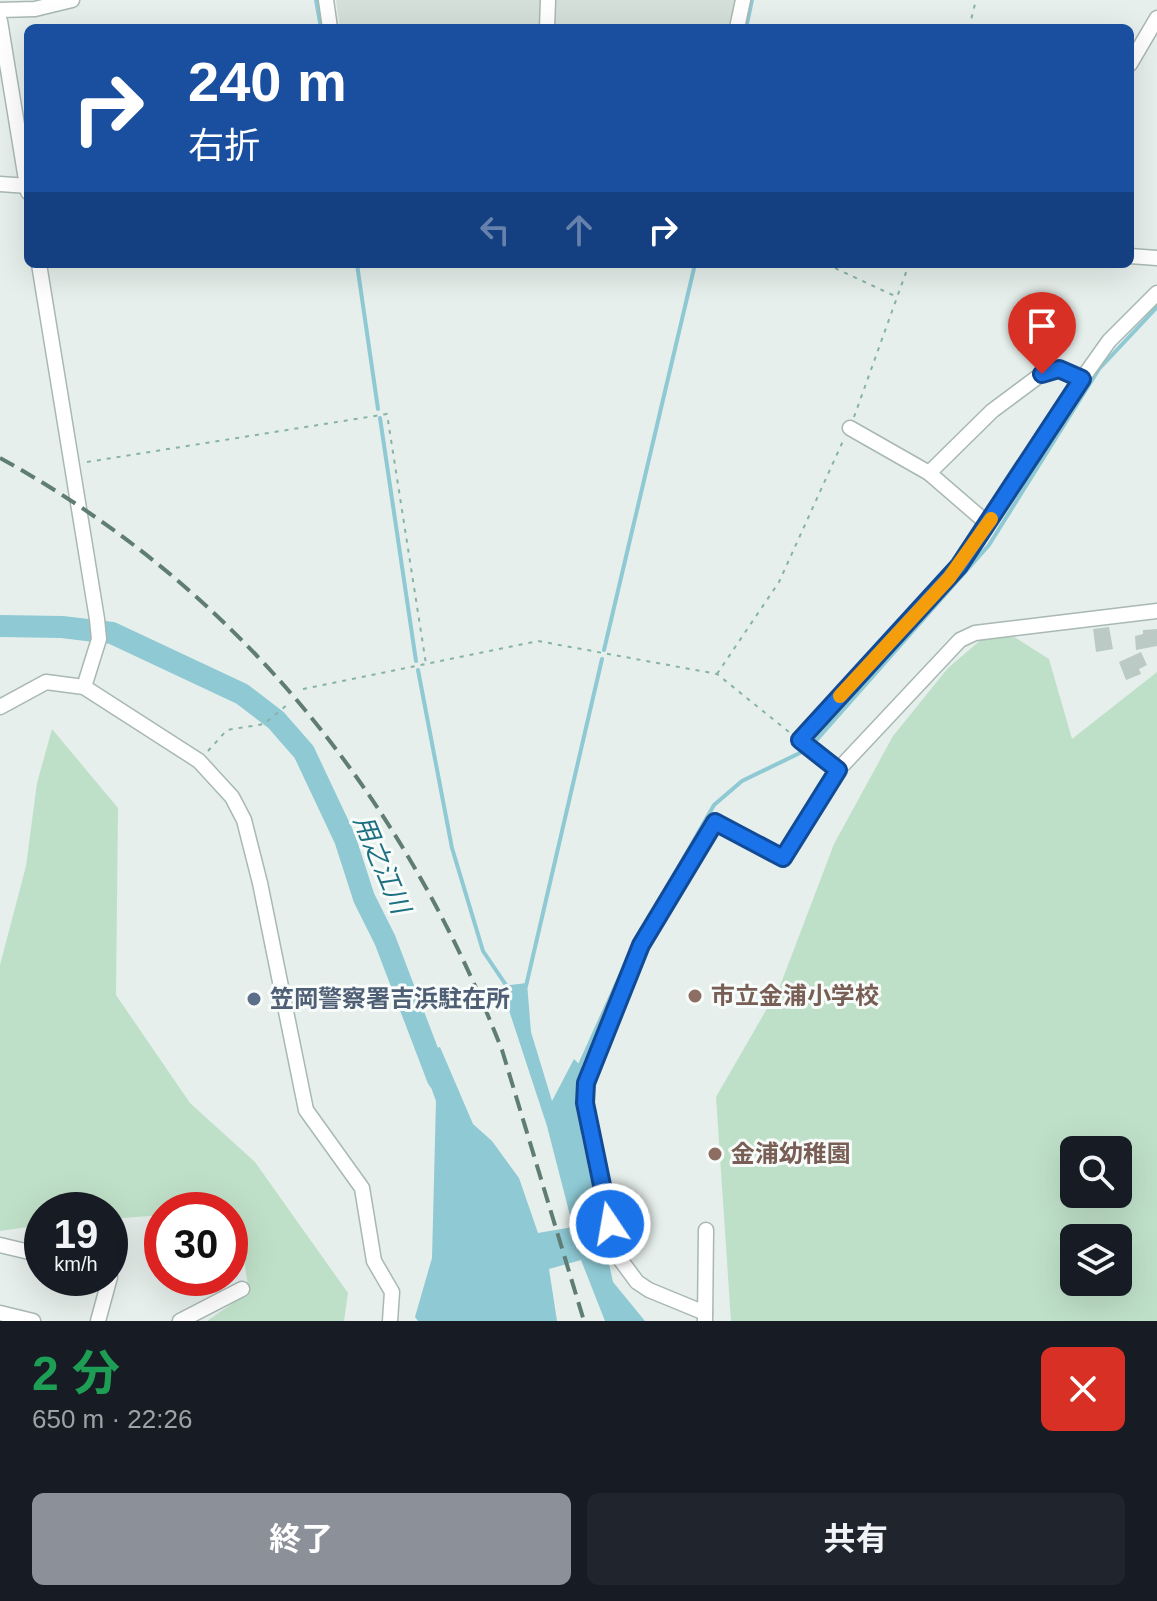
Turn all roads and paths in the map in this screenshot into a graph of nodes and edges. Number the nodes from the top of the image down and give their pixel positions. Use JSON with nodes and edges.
{"nodes":[{"id":1,"x":72,"y":0,"type":"edge"},
{"id":2,"x":326,"y":0,"type":"edge"},
{"id":3,"x":548,"y":0,"type":"edge"},
{"id":4,"x":743,"y":0,"type":"edge"},
{"id":5,"x":976,"y":0,"type":"edge"},
{"id":6,"x":34,"y":5,"type":"edge"},
{"id":7,"x":0,"y":10,"type":"edge"},
{"id":8,"x":1157,"y":18,"type":"edge"},
{"id":9,"x":0,"y":21,"type":"edge"},
{"id":10,"x":329,"y":24,"type":"edge"},
{"id":11,"x":547,"y":24,"type":"edge"},
{"id":12,"x":738,"y":24,"type":"edge"},
{"id":13,"x":970,"y":24,"type":"edge"},
{"id":14,"x":1134,"y":57,"type":"edge"},
{"id":15,"x":24,"y":162,"type":"edge"},
{"id":16,"x":0,"y":184,"type":"edge"},
{"id":17,"x":24,"y":186,"type":"edge"},
{"id":18,"x":1134,"y":256,"type":"edge"},
{"id":19,"x":1157,"y":258,"type":"edge"},
{"id":20,"x":40,"y":268,"type":"edge"},
{"id":21,"x":835,"y":268,"type":"edge"},
{"id":22,"x":908,"y":268,"type":"edge"},
{"id":23,"x":1157,"y":293,"type":"edge"},
{"id":24,"x":900,"y":298,"type":"junction"},
{"id":25,"x":1082,"y":379,"type":"junction"},
{"id":26,"x":850,"y":428,"type":"junction"},
{"id":27,"x":70,"y":466,"type":"junction"},
{"id":28,"x":929,"y":473,"type":"junction"},
{"id":29,"x":988,"y":524,"type":"junction"},
{"id":30,"x":1157,"y":611,"type":"edge"},
{"id":31,"x":426,"y":664,"type":"junction"},
{"id":32,"x":717,"y":674,"type":"junction"},
{"id":33,"x":84,"y":687,"type":"junction"},
{"id":34,"x":303,"y":689,"type":"dead end"},
{"id":35,"x":287,"y":705,"type":"dead end"},
{"id":36,"x":0,"y":707,"type":"edge"},
{"id":37,"x":802,"y":742,"type":"junction"},
{"id":38,"x":199,"y":761,"type":"junction"},
{"id":39,"x":836,"y":769,"type":"junction"},
{"id":40,"x":706,"y":1230,"type":"dead end"},
{"id":41,"x":0,"y":1245,"type":"edge"},
{"id":42,"x":24,"y":1251,"type":"edge"},
{"id":43,"x":105,"y":1296,"type":"edge"},
{"id":44,"x":228,"y":1296,"type":"edge"},
{"id":45,"x":0,"y":1313,"type":"edge"},
{"id":46,"x":705,"y":1317,"type":"edge"},
{"id":47,"x":33,"y":1321,"type":"edge"},
{"id":48,"x":98,"y":1321,"type":"edge"},
{"id":49,"x":180,"y":1321,"type":"edge"},
{"id":50,"x":390,"y":1321,"type":"edge"}],
"edges":[{"from":1,"to":6,"type":"street"},
{"from":2,"to":10,"type":"street"},
{"from":3,"to":11,"type":"street"},
{"from":4,"to":12,"type":"street"},
{"from":5,"to":13,"type":"path"},
{"from":6,"to":7,"type":"street"},
{"from":8,"to":14,"type":"street"},
{"from":9,"to":15,"type":"street"},
{"from":16,"to":17,"type":"street"},
{"from":18,"to":19,"type":"street"},
{"from":20,"to":27,"type":"street"},
{"from":21,"to":24,"type":"path"},
{"from":22,"to":24,"type":"path"},
{"from":23,"to":25,"type":"street"},
{"from":24,"to":26,"type":"path"},
{"from":25,"to":28,"type":"street"},
{"from":25,"to":29,"type":"street"},
{"from":26,"to":28,"type":"street"},
{"from":26,"to":32,"type":"path"},
{"from":27,"to":31,"type":"path"},
{"from":27,"to":33,"type":"street"},
{"from":28,"to":29,"type":"street"},
{"from":29,"to":37,"type":"street"},
{"from":30,"to":39,"type":"street"},
{"from":31,"to":32,"type":"path"},
{"from":31,"to":34,"type":"path"},
{"from":32,"to":37,"type":"path"},
{"from":33,"to":36,"type":"street"},
{"from":33,"to":38,"type":"street"},
{"from":35,"to":38,"type":"path"},
{"from":37,"to":39,"type":"street"},
{"from":38,"to":50,"type":"street"},
{"from":39,"to":46,"type":"street"},
{"from":40,"to":46,"type":"street"},
{"from":41,"to":42,"type":"street"},
{"from":43,"to":48,"type":"street"},
{"from":44,"to":49,"type":"street"},
{"from":45,"to":47,"type":"street"}]}
